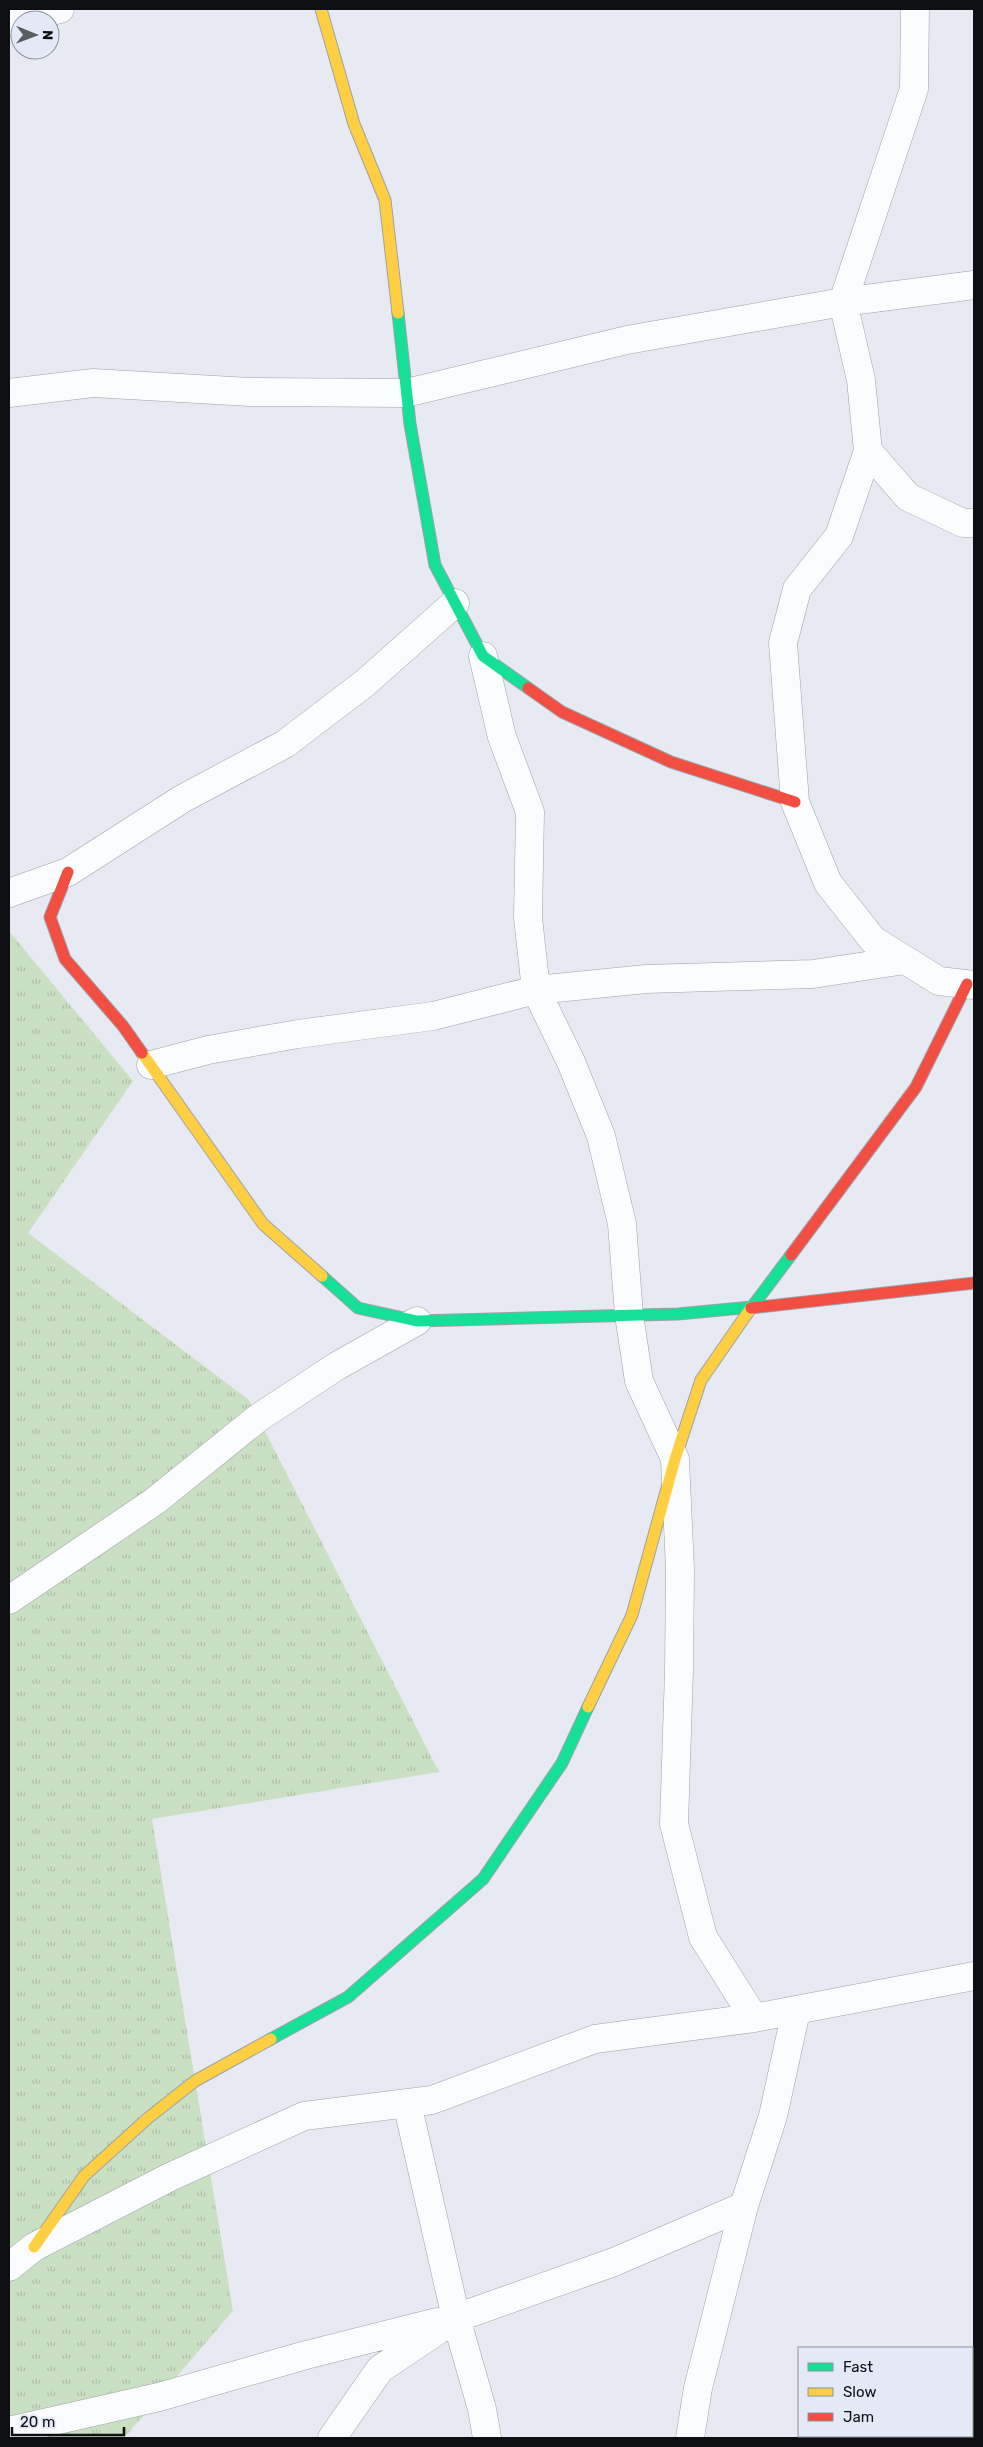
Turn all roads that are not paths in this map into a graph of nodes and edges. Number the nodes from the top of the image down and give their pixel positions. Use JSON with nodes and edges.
{"nodes":[{"id":1,"x":321,"y":9,"type":"edge"},
{"id":2,"x":915,"y":9,"type":"edge"},
{"id":3,"x":974,"y":285,"type":"edge"},
{"id":4,"x":843,"y":302,"type":"junction"},
{"id":5,"x":9,"y":392,"type":"edge"},
{"id":6,"x":406,"y":393,"type":"junction"},
{"id":7,"x":868,"y":451,"type":"junction"},
{"id":8,"x":974,"y":523,"type":"edge"},
{"id":9,"x":455,"y":603,"type":"junction"},
{"id":10,"x":483,"y":656,"type":"junction"},
{"id":11,"x":795,"y":802,"type":"junction"},
{"id":12,"x":68,"y":872,"type":"junction"},
{"id":13,"x":11,"y":888,"type":"edge"},
{"id":14,"x":905,"y":960,"type":"junction"},
{"id":15,"x":971,"y":984,"type":"edge"},
{"id":16,"x":536,"y":990,"type":"junction"},
{"id":17,"x":151,"y":1065,"type":"junction"},
{"id":18,"x":974,"y":1284,"type":"edge"},
{"id":19,"x":752,"y":1307,"type":"junction"},
{"id":20,"x":629,"y":1315,"type":"junction"},
{"id":21,"x":417,"y":1321,"type":"junction"},
{"id":22,"x":675,"y":1459,"type":"junction"},
{"id":23,"x":9,"y":1600,"type":"edge"},
{"id":24,"x":974,"y":1976,"type":"edge"},
{"id":25,"x":796,"y":2011,"type":"junction"},
{"id":26,"x":754,"y":2018,"type":"junction"},
{"id":27,"x":407,"y":2103,"type":"junction"},
{"id":28,"x":744,"y":2206,"type":"junction"},
{"id":29,"x":34,"y":2247,"type":"junction"},
{"id":30,"x":9,"y":2267,"type":"edge"},
{"id":31,"x":456,"y":2318,"type":"junction"},
{"id":32,"x":9,"y":2431,"type":"edge"},
{"id":33,"x":332,"y":2438,"type":"edge"},
{"id":34,"x":488,"y":2438,"type":"edge"},
{"id":35,"x":690,"y":2438,"type":"edge"}],
"edges":[{"from":1,"to":6,"type":"street"},
{"from":2,"to":4,"type":"street"},
{"from":3,"to":4,"type":"street"},
{"from":4,"to":6,"type":"street"},
{"from":4,"to":7,"type":"street"},
{"from":5,"to":6,"type":"street"},
{"from":6,"to":9,"type":"street"},
{"from":7,"to":8,"type":"street"},
{"from":7,"to":11,"type":"street"},
{"from":9,"to":10,"type":"street"},
{"from":9,"to":12,"type":"street"},
{"from":10,"to":11,"type":"street"},
{"from":10,"to":16,"type":"street"},
{"from":11,"to":14,"type":"street"},
{"from":12,"to":13,"type":"street"},
{"from":12,"to":17,"type":"street"},
{"from":14,"to":15,"type":"street"},
{"from":14,"to":16,"type":"street"},
{"from":15,"to":19,"type":"street"},
{"from":16,"to":17,"type":"street"},
{"from":16,"to":20,"type":"street"},
{"from":17,"to":21,"type":"street"},
{"from":18,"to":19,"type":"street"},
{"from":19,"to":20,"type":"street"},
{"from":19,"to":22,"type":"street"},
{"from":20,"to":21,"type":"street"},
{"from":20,"to":22,"type":"street"},
{"from":21,"to":23,"type":"street"},
{"from":22,"to":26,"type":"street"},
{"from":22,"to":29,"type":"street"},
{"from":24,"to":25,"type":"street"},
{"from":25,"to":26,"type":"street"},
{"from":25,"to":28,"type":"street"},
{"from":26,"to":27,"type":"street"},
{"from":27,"to":29,"type":"street"},
{"from":27,"to":31,"type":"street"},
{"from":28,"to":31,"type":"street"},
{"from":28,"to":35,"type":"street"},
{"from":29,"to":30,"type":"street"},
{"from":31,"to":32,"type":"street"},
{"from":31,"to":33,"type":"street"},
{"from":31,"to":34,"type":"street"}]}
